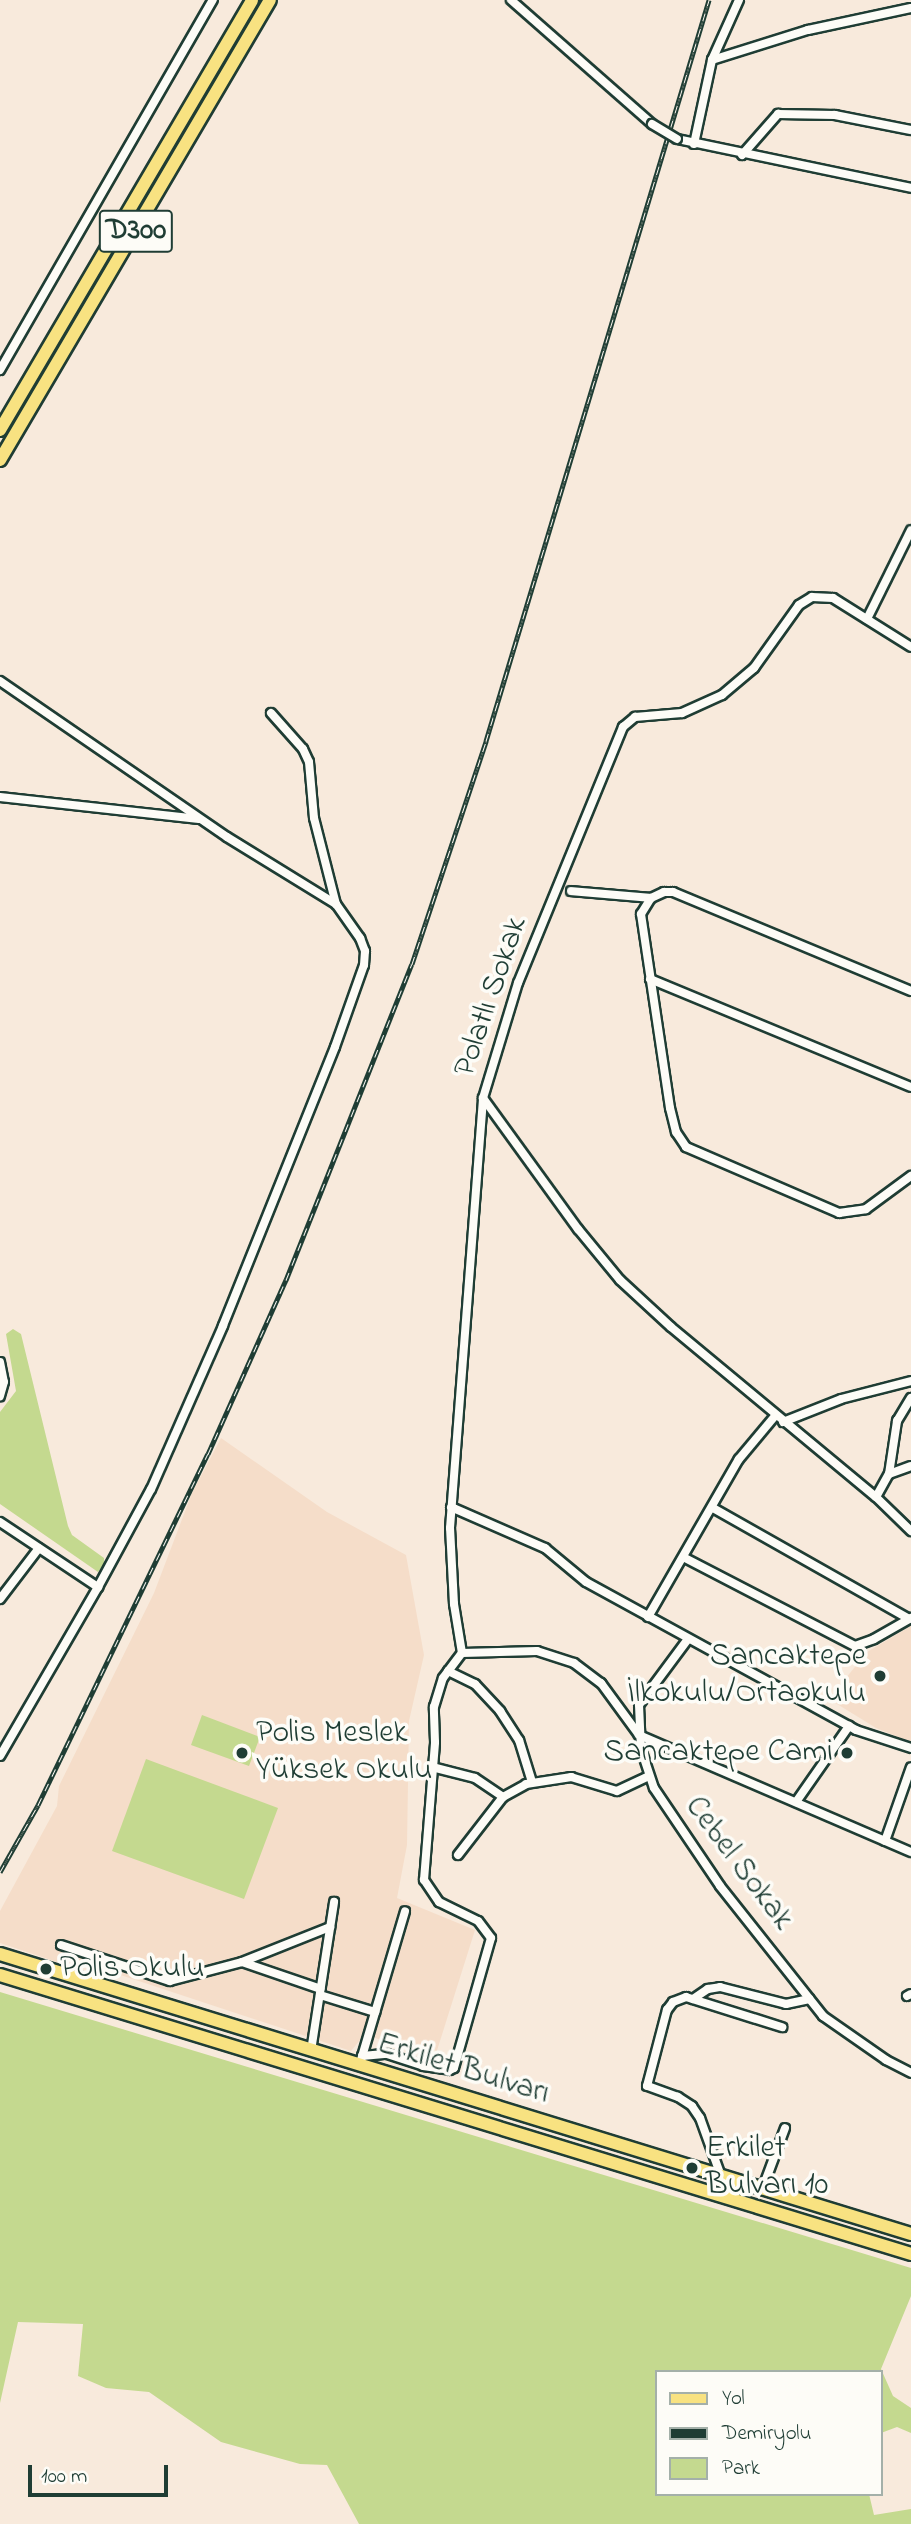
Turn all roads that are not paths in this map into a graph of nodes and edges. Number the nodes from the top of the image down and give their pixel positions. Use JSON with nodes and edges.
{"nodes":[{"id":1,"x":213,"y":0,"type":"edge"},
{"id":2,"x":252,"y":0,"type":"edge"},
{"id":3,"x":270,"y":0,"type":"edge"},
{"id":4,"x":511,"y":0,"type":"edge"},
{"id":5,"x":739,"y":0,"type":"edge"},
{"id":6,"x":911,"y":8,"type":"edge"},
{"id":7,"x":712,"y":60,"type":"junction"},
{"id":8,"x":911,"y":130,"type":"edge"},
{"id":9,"x":694,"y":144,"type":"junction"},
{"id":10,"x":742,"y":155,"type":"junction"},
{"id":11,"x":911,"y":188,"type":"edge"},
{"id":12,"x":0,"y":370,"type":"edge"},
{"id":13,"x":0,"y":430,"type":"edge"},
{"id":14,"x":0,"y":460,"type":"edge"},
{"id":15,"x":911,"y":530,"type":"edge"},
{"id":16,"x":867,"y":619,"type":"junction"},
{"id":17,"x":911,"y":647,"type":"edge"},
{"id":18,"x":0,"y":681,"type":"edge"},
{"id":19,"x":271,"y":713,"type":"dead end"},
{"id":20,"x":0,"y":797,"type":"edge"},
{"id":21,"x":202,"y":820,"type":"junction"},
{"id":22,"x":570,"y":891,"type":"dead end"},
{"id":23,"x":651,"y":898,"type":"junction"},
{"id":24,"x":336,"y":905,"type":"junction"},
{"id":25,"x":650,"y":979,"type":"junction"},
{"id":26,"x":911,"y":990,"type":"edge"},
{"id":27,"x":911,"y":1087,"type":"edge"},
{"id":28,"x":483,"y":1098,"type":"junction"},
{"id":29,"x":911,"y":1176,"type":"edge"},
{"id":30,"x":0,"y":1362,"type":"edge"},
{"id":31,"x":911,"y":1381,"type":"edge"},
{"id":32,"x":0,"y":1396,"type":"edge"},
{"id":33,"x":911,"y":1398,"type":"edge"},
{"id":34,"x":775,"y":1416,"type":"junction"},
{"id":35,"x":783,"y":1422,"type":"junction"},
{"id":36,"x":911,"y":1466,"type":"edge"},
{"id":37,"x":889,"y":1474,"type":"junction"},
{"id":38,"x":876,"y":1497,"type":"junction"},
{"id":39,"x":451,"y":1507,"type":"junction"},
{"id":40,"x":713,"y":1508,"type":"junction"},
{"id":41,"x":0,"y":1522,"type":"edge"},
{"id":42,"x":911,"y":1531,"type":"edge"},
{"id":43,"x":39,"y":1548,"type":"junction"},
{"id":44,"x":685,"y":1558,"type":"junction"},
{"id":45,"x":98,"y":1587,"type":"junction"},
{"id":46,"x":0,"y":1599,"type":"edge"},
{"id":47,"x":648,"y":1617,"type":"junction"},
{"id":48,"x":910,"y":1618,"type":"edge"},
{"id":49,"x":688,"y":1639,"type":"junction"},
{"id":50,"x":462,"y":1653,"type":"junction"},
{"id":51,"x":448,"y":1671,"type":"junction"},
{"id":52,"x":849,"y":1726,"type":"junction"},
{"id":53,"x":639,"y":1735,"type":"junction"},
{"id":54,"x":911,"y":1748,"type":"edge"},
{"id":55,"x":0,"y":1756,"type":"edge"},
{"id":56,"x":432,"y":1767,"type":"junction"},
{"id":57,"x":911,"y":1767,"type":"edge"},
{"id":58,"x":649,"y":1776,"type":"junction"},
{"id":59,"x":532,"y":1782,"type":"junction"},
{"id":60,"x":503,"y":1797,"type":"junction"},
{"id":61,"x":796,"y":1802,"type":"junction"},
{"id":62,"x":885,"y":1841,"type":"junction"},
{"id":63,"x":911,"y":1852,"type":"edge"},
{"id":64,"x":458,"y":1856,"type":"dead end"},
{"id":65,"x":334,"y":1902,"type":"dead end"},
{"id":66,"x":405,"y":1911,"type":"dead end"},
{"id":67,"x":330,"y":1927,"type":"junction"},
{"id":68,"x":61,"y":1945,"type":"dead end"},
{"id":69,"x":0,"y":1954,"type":"edge"},
{"id":70,"x":242,"y":1962,"type":"junction"},
{"id":71,"x":0,"y":1975,"type":"edge"},
{"id":72,"x":321,"y":1992,"type":"junction"},
{"id":73,"x":809,"y":1999,"type":"junction"},
{"id":74,"x":693,"y":2000,"type":"junction"},
{"id":75,"x":375,"y":2012,"type":"junction"},
{"id":76,"x":782,"y":2027,"type":"dead end"},
{"id":77,"x":311,"y":2051,"type":"junction"},
{"id":78,"x":361,"y":2061,"type":"junction"},
{"id":79,"x":911,"y":2073,"type":"edge"},
{"id":80,"x":785,"y":2128,"type":"dead end"},
{"id":81,"x":721,"y":2178,"type":"junction"},
{"id":82,"x":762,"y":2190,"type":"junction"},
{"id":83,"x":911,"y":2234,"type":"edge"},
{"id":84,"x":911,"y":2253,"type":"edge"}],
"edges":[{"from":1,"to":12,"type":"street"},
{"from":2,"to":13,"type":"main road","number":"D300"},
{"from":3,"to":14,"type":"main road","number":"D300"},
{"from":4,"to":9,"type":"street","bridge":true},
{"from":5,"to":7,"type":"street"},
{"from":6,"to":7,"type":"street"},
{"from":7,"to":9,"type":"street"},
{"from":8,"to":10,"type":"street"},
{"from":9,"to":10,"type":"street"},
{"from":10,"to":11,"type":"street"},
{"from":15,"to":16,"type":"street"},
{"from":16,"to":17,"type":"street","name":"Polatlı Sokak"},
{"from":16,"to":28,"type":"street","name":"Polatlı Sokak"},
{"from":18,"to":21,"type":"street"},
{"from":19,"to":24,"type":"street"},
{"from":20,"to":21,"type":"street"},
{"from":21,"to":24,"type":"street"},
{"from":22,"to":23,"type":"street"},
{"from":23,"to":25,"type":"street"},
{"from":23,"to":26,"type":"street"},
{"from":24,"to":45,"type":"street"},
{"from":25,"to":27,"type":"street"},
{"from":25,"to":29,"type":"street"},
{"from":28,"to":34,"type":"street"},
{"from":28,"to":39,"type":"street","name":"Polatlı Sokak"},
{"from":30,"to":32,"type":"street"},
{"from":31,"to":35,"type":"street"},
{"from":33,"to":37,"type":"street"},
{"from":34,"to":35,"type":"street"},
{"from":34,"to":40,"type":"street"},
{"from":35,"to":38,"type":"street"},
{"from":36,"to":37,"type":"street"},
{"from":37,"to":38,"type":"street"},
{"from":38,"to":42,"type":"street"},
{"from":39,"to":47,"type":"street"},
{"from":39,"to":50,"type":"street","name":"Polatlı Sokak"},
{"from":40,"to":44,"type":"street"},
{"from":40,"to":48,"type":"street"},
{"from":41,"to":43,"type":"street"},
{"from":43,"to":45,"type":"street"},
{"from":43,"to":46,"type":"street"},
{"from":44,"to":47,"type":"street"},
{"from":44,"to":48,"type":"street"},
{"from":45,"to":55,"type":"street"},
{"from":47,"to":49,"type":"street"},
{"from":49,"to":52,"type":"street"},
{"from":49,"to":53,"type":"street","name":"Cebel Sokak"},
{"from":50,"to":51,"type":"street"},
{"from":50,"to":53,"type":"street"},
{"from":51,"to":56,"type":"street"},
{"from":51,"to":59,"type":"street"},
{"from":52,"to":54,"type":"street"},
{"from":52,"to":61,"type":"street"},
{"from":53,"to":58,"type":"street","name":"Cebel Sokak"},
{"from":53,"to":61,"type":"street"},
{"from":56,"to":60,"type":"street"},
{"from":56,"to":78,"type":"street"},
{"from":57,"to":62,"type":"street"},
{"from":58,"to":59,"type":"street"},
{"from":58,"to":73,"type":"street","name":"Cebel Sokak"},
{"from":59,"to":60,"type":"street"},
{"from":60,"to":64,"type":"street"},
{"from":61,"to":62,"type":"street"},
{"from":62,"to":63,"type":"street"},
{"from":65,"to":67,"type":"street"},
{"from":66,"to":75,"type":"street"},
{"from":67,"to":70,"type":"street"},
{"from":67,"to":72,"type":"street"},
{"from":68,"to":70,"type":"street"},
{"from":69,"to":77,"type":"main road","name":"Erkilet Bulvarı"},
{"from":70,"to":72,"type":"street"},
{"from":71,"to":84,"type":"main road","name":"Erkilet Bulvarı"},
{"from":72,"to":75,"type":"street"},
{"from":72,"to":77,"type":"street"},
{"from":73,"to":74,"type":"street"},
{"from":73,"to":79,"type":"street","name":"Cebel Sokak"},
{"from":74,"to":76,"type":"street"},
{"from":74,"to":81,"type":"street"},
{"from":75,"to":78,"type":"street"},
{"from":77,"to":78,"type":"main road","name":"Erkilet Bulvarı"},
{"from":78,"to":81,"type":"main road","name":"Erkilet Bulvarı"},
{"from":80,"to":82,"type":"street"},
{"from":81,"to":82,"type":"main road","name":"Erkilet Bulvarı"},
{"from":82,"to":83,"type":"main road","name":"Erkilet Bulvarı"}]}
